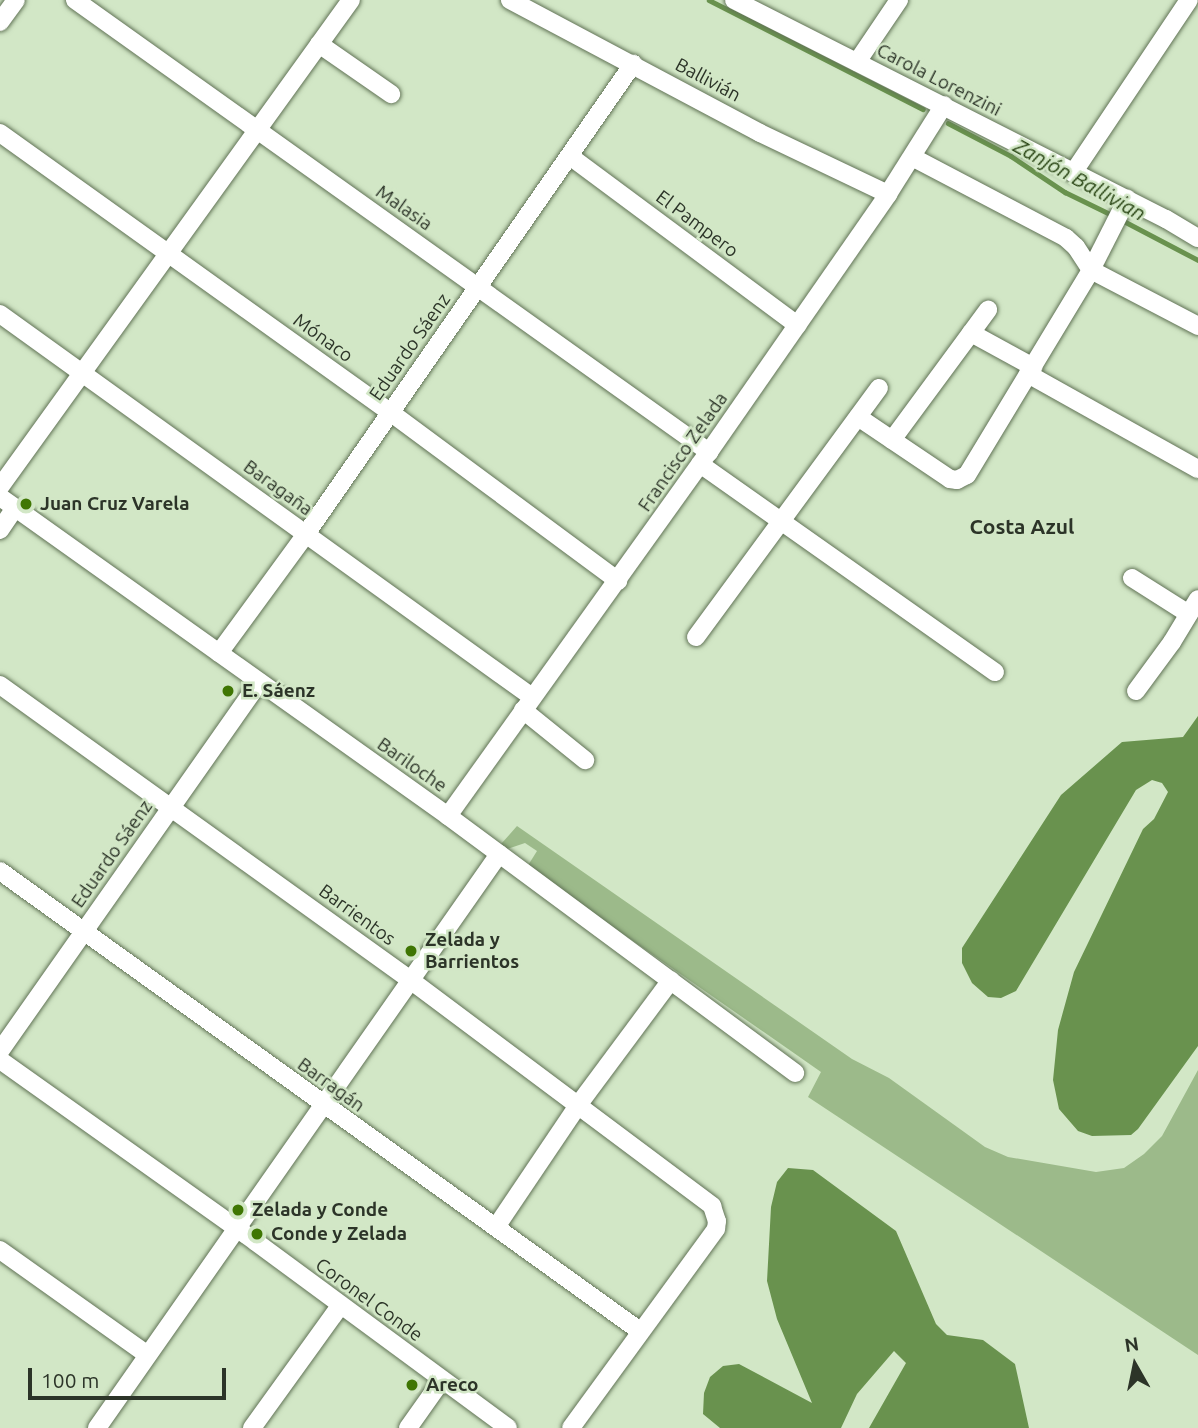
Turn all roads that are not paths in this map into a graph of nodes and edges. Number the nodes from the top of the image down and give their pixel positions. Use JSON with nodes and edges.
{"nodes":[{"id":1,"x":16,"y":0,"type":"edge"},
{"id":2,"x":75,"y":0,"type":"edge"},
{"id":3,"x":351,"y":0,"type":"edge"},
{"id":4,"x":734,"y":0,"type":"edge"},
{"id":5,"x":899,"y":0,"type":"edge"},
{"id":6,"x":1189,"y":0,"type":"edge"},
{"id":7,"x":515,"y":1,"type":"edge"},
{"id":8,"x":758,"y":5,"type":"edge"},
{"id":9,"x":0,"y":22,"type":"edge"},
{"id":10,"x":319,"y":44,"type":"junction"},
{"id":11,"x":858,"y":62,"type":"junction"},
{"id":12,"x":633,"y":64,"type":"junction"},
{"id":13,"x":391,"y":94,"type":"dead end"},
{"id":14,"x":944,"y":105,"type":"junction"},
{"id":15,"x":258,"y":131,"type":"junction"},
{"id":16,"x":0,"y":133,"type":"edge"},
{"id":17,"x":571,"y":157,"type":"junction"},
{"id":18,"x":912,"y":157,"type":"junction"},
{"id":19,"x":1073,"y":173,"type":"junction"},
{"id":20,"x":888,"y":194,"type":"junction"},
{"id":21,"x":1120,"y":212,"type":"junction"},
{"id":22,"x":1198,"y":238,"type":"edge"},
{"id":23,"x":170,"y":254,"type":"junction"},
{"id":24,"x":1091,"y":270,"type":"junction"},
{"id":25,"x":477,"y":286,"type":"junction"},
{"id":26,"x":988,"y":310,"type":"dead end"},
{"id":27,"x":0,"y":314,"type":"edge"},
{"id":28,"x":797,"y":324,"type":"junction"},
{"id":29,"x":1198,"y":326,"type":"edge"},
{"id":30,"x":971,"y":333,"type":"junction"},
{"id":31,"x":1030,"y":371,"type":"junction"},
{"id":32,"x":83,"y":373,"type":"junction"},
{"id":33,"x":879,"y":388,"type":"dead end"},
{"id":34,"x":390,"y":412,"type":"junction"},
{"id":35,"x":858,"y":417,"type":"junction"},
{"id":36,"x":892,"y":440,"type":"junction"},
{"id":37,"x":705,"y":458,"type":"junction"},
{"id":38,"x":1198,"y":469,"type":"edge"},
{"id":39,"x":0,"y":487,"type":"edge"},
{"id":40,"x":7,"y":502,"type":"edge"},
{"id":41,"x":782,"y":525,"type":"junction"},
{"id":42,"x":0,"y":530,"type":"edge"},
{"id":43,"x":306,"y":534,"type":"junction"},
{"id":44,"x":1132,"y":578,"type":"dead end"},
{"id":45,"x":618,"y":581,"type":"junction"},
{"id":46,"x":1193,"y":606,"type":"edge"},
{"id":47,"x":696,"y":637,"type":"dead end"},
{"id":48,"x":219,"y":653,"type":"junction"},
{"id":49,"x":995,"y":672,"type":"dead end"},
{"id":50,"x":259,"y":681,"type":"junction"},
{"id":51,"x":0,"y":685,"type":"edge"},
{"id":52,"x":1136,"y":691,"type":"dead end"},
{"id":53,"x":527,"y":704,"type":"junction"},
{"id":54,"x":585,"y":760,"type":"dead end"},
{"id":55,"x":170,"y":807,"type":"junction"},
{"id":56,"x":448,"y":816,"type":"junction"},
{"id":57,"x":499,"y":854,"type":"junction"},
{"id":58,"x":0,"y":871,"type":"edge"},
{"id":59,"x":83,"y":930,"type":"junction"},
{"id":60,"x":410,"y":979,"type":"junction"},
{"id":61,"x":671,"y":980,"type":"junction"},
{"id":62,"x":0,"y":1051,"type":"edge"},
{"id":63,"x":0,"y":1060,"type":"edge"},
{"id":64,"x":795,"y":1073,"type":"dead end"},
{"id":65,"x":579,"y":1104,"type":"junction"},
{"id":66,"x":322,"y":1105,"type":"junction"},
{"id":67,"x":496,"y":1227,"type":"junction"},
{"id":68,"x":236,"y":1229,"type":"junction"},
{"id":69,"x":0,"y":1250,"type":"edge"},
{"id":70,"x":340,"y":1306,"type":"junction"},
{"id":71,"x":640,"y":1331,"type":"junction"},
{"id":72,"x":148,"y":1355,"type":"junction"},
{"id":73,"x":442,"y":1380,"type":"junction"},
{"id":74,"x":97,"y":1428,"type":"edge"},
{"id":75,"x":252,"y":1428,"type":"edge"},
{"id":76,"x":408,"y":1428,"type":"edge"},
{"id":77,"x":508,"y":1428,"type":"edge"},
{"id":78,"x":571,"y":1428,"type":"edge"}],
"edges":[{"from":1,"to":9,"type":"street"},
{"from":2,"to":15,"type":"street","name":"Malasia"},
{"from":3,"to":10,"type":"street"},
{"from":4,"to":8,"type":"street","name":"Carola Lorenzini"},
{"from":5,"to":11,"type":"street"},
{"from":6,"to":19,"type":"street"},
{"from":7,"to":12,"type":"street","name":"Ballivián"},
{"from":8,"to":11,"type":"street","name":"Carola Lorenzini"},
{"from":10,"to":13,"type":"street"},
{"from":10,"to":15,"type":"street"},
{"from":11,"to":14,"type":"street","name":"Carola Lorenzini"},
{"from":12,"to":17,"type":"street","name":"Eduardo Sáenz"},
{"from":12,"to":20,"type":"street","name":"Ballivián"},
{"from":14,"to":18,"type":"street","name":"Francisco Zelada"},
{"from":14,"to":19,"type":"street","name":"Carola Lorenzini"},
{"from":15,"to":23,"type":"street"},
{"from":15,"to":25,"type":"street","name":"Malasia"},
{"from":16,"to":23,"type":"street","name":"Mónaco"},
{"from":17,"to":25,"type":"street","name":"Eduardo Sáenz"},
{"from":17,"to":28,"type":"street","name":"El Pampero"},
{"from":18,"to":20,"type":"street","name":"Francisco Zelada"},
{"from":18,"to":24,"type":"street"},
{"from":19,"to":21,"type":"street","name":"Carola Lorenzini"},
{"from":20,"to":28,"type":"street","name":"Francisco Zelada"},
{"from":21,"to":22,"type":"street","name":"Carola Lorenzini"},
{"from":21,"to":24,"type":"street"},
{"from":23,"to":32,"type":"street"},
{"from":23,"to":34,"type":"street","name":"Mónaco"},
{"from":24,"to":29,"type":"street"},
{"from":24,"to":31,"type":"street"},
{"from":25,"to":34,"type":"street","name":"Eduardo Sáenz"},
{"from":25,"to":37,"type":"street","name":"Malasia"},
{"from":26,"to":30,"type":"street"},
{"from":27,"to":32,"type":"street","name":"Baragaña"},
{"from":28,"to":37,"type":"street","name":"Francisco Zelada"},
{"from":30,"to":31,"type":"street"},
{"from":30,"to":36,"type":"street"},
{"from":31,"to":36,"type":"street"},
{"from":31,"to":38,"type":"street"},
{"from":32,"to":39,"type":"street"},
{"from":32,"to":43,"type":"street","name":"Baragaña"},
{"from":33,"to":35,"type":"street"},
{"from":34,"to":43,"type":"street","name":"Eduardo Sáenz"},
{"from":34,"to":45,"type":"street","name":"Mónaco"},
{"from":35,"to":36,"type":"street"},
{"from":35,"to":41,"type":"street"},
{"from":37,"to":41,"type":"street","name":"Malasia"},
{"from":37,"to":45,"type":"street","name":"Francisco Zelada"},
{"from":40,"to":42,"type":"street"},
{"from":40,"to":48,"type":"street","name":"Bariloche"},
{"from":41,"to":47,"type":"street"},
{"from":41,"to":49,"type":"street","name":"Malasia"},
{"from":43,"to":48,"type":"street","name":"Eduardo Sáenz"},
{"from":43,"to":53,"type":"street","name":"Baragaña"},
{"from":44,"to":46,"type":"street"},
{"from":45,"to":53,"type":"street","name":"Francisco Zelada"},
{"from":46,"to":52,"type":"street"},
{"from":48,"to":50,"type":"street","name":"Bariloche"},
{"from":50,"to":55,"type":"street","name":"Eduardo Sáenz"},
{"from":50,"to":56,"type":"street","name":"Bariloche"},
{"from":51,"to":55,"type":"street","name":"Barrientos"},
{"from":53,"to":54,"type":"street","name":"Baragaña"},
{"from":53,"to":56,"type":"street","name":"Francisco Zelada"},
{"from":55,"to":59,"type":"street","name":"Eduardo Sáenz"},
{"from":55,"to":60,"type":"street","name":"Barrientos"},
{"from":56,"to":57,"type":"street","name":"Bariloche"},
{"from":57,"to":60,"type":"street"},
{"from":57,"to":61,"type":"street","name":"Bariloche"},
{"from":58,"to":59,"type":"street","name":"Barragán"},
{"from":59,"to":62,"type":"street","name":"Eduardo Sáenz"},
{"from":59,"to":66,"type":"street","name":"Barragán"},
{"from":60,"to":65,"type":"street","name":"Barrientos"},
{"from":60,"to":66,"type":"street"},
{"from":61,"to":64,"type":"street","name":"Bariloche"},
{"from":61,"to":65,"type":"street"},
{"from":63,"to":68,"type":"street","name":"Coronel Conde"},
{"from":65,"to":67,"type":"street"},
{"from":65,"to":71,"type":"street","name":"Barrientos"},
{"from":66,"to":67,"type":"street","name":"Barragán"},
{"from":66,"to":68,"type":"street"},
{"from":67,"to":71,"type":"street","name":"Barragán"},
{"from":68,"to":70,"type":"street","name":"Coronel Conde"},
{"from":68,"to":72,"type":"street"},
{"from":69,"to":72,"type":"street"},
{"from":70,"to":73,"type":"street","name":"Coronel Conde"},
{"from":70,"to":75,"type":"street"},
{"from":71,"to":78,"type":"street"},
{"from":72,"to":74,"type":"street"},
{"from":73,"to":76,"type":"street"},
{"from":73,"to":77,"type":"street","name":"Coronel Conde"}]}
